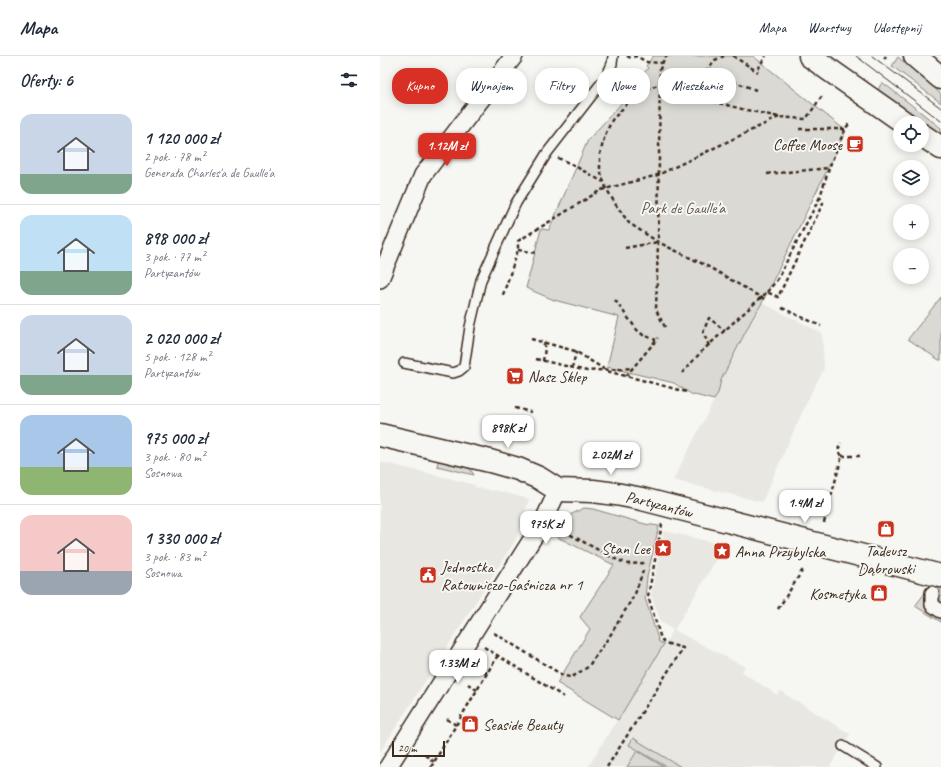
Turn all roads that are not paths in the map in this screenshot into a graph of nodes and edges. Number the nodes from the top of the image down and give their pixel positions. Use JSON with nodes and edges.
{"nodes":[{"id":1,"x":514,"y":56,"type":"edge"},
{"id":2,"x":613,"y":56,"type":"edge"},
{"id":3,"x":810,"y":56,"type":"edge"},
{"id":4,"x":915,"y":56,"type":"edge"},
{"id":5,"x":941,"y":78,"type":"edge"},
{"id":6,"x":895,"y":116,"type":"edge"},
{"id":7,"x":929,"y":140,"type":"edge"},
{"id":8,"x":941,"y":148,"type":"edge"},
{"id":9,"x":380,"y":279,"type":"edge"},
{"id":10,"x":404,"y":363,"type":"dead end"},
{"id":11,"x":380,"y":434,"type":"edge"},
{"id":12,"x":558,"y":490,"type":"junction"},
{"id":13,"x":937,"y":585,"type":"edge"},
{"id":14,"x":941,"y":611,"type":"edge"},
{"id":15,"x":843,"y":746,"type":"dead end"},
{"id":16,"x":388,"y":767,"type":"edge"},
{"id":17,"x":878,"y":767,"type":"edge"}],
"edges":[{"from":1,"to":9,"type":"street"},
{"from":2,"to":10,"type":"lane"},
{"from":3,"to":6,"type":"street"},
{"from":4,"to":5,"type":"street"},
{"from":7,"to":8,"type":"street"},
{"from":11,"to":12,"type":"street"},
{"from":12,"to":13,"type":"street","name":"Partyzantów"},
{"from":12,"to":16,"type":"street"},
{"from":13,"to":14,"type":"street"},
{"from":15,"to":17,"type":"lane"}]}
